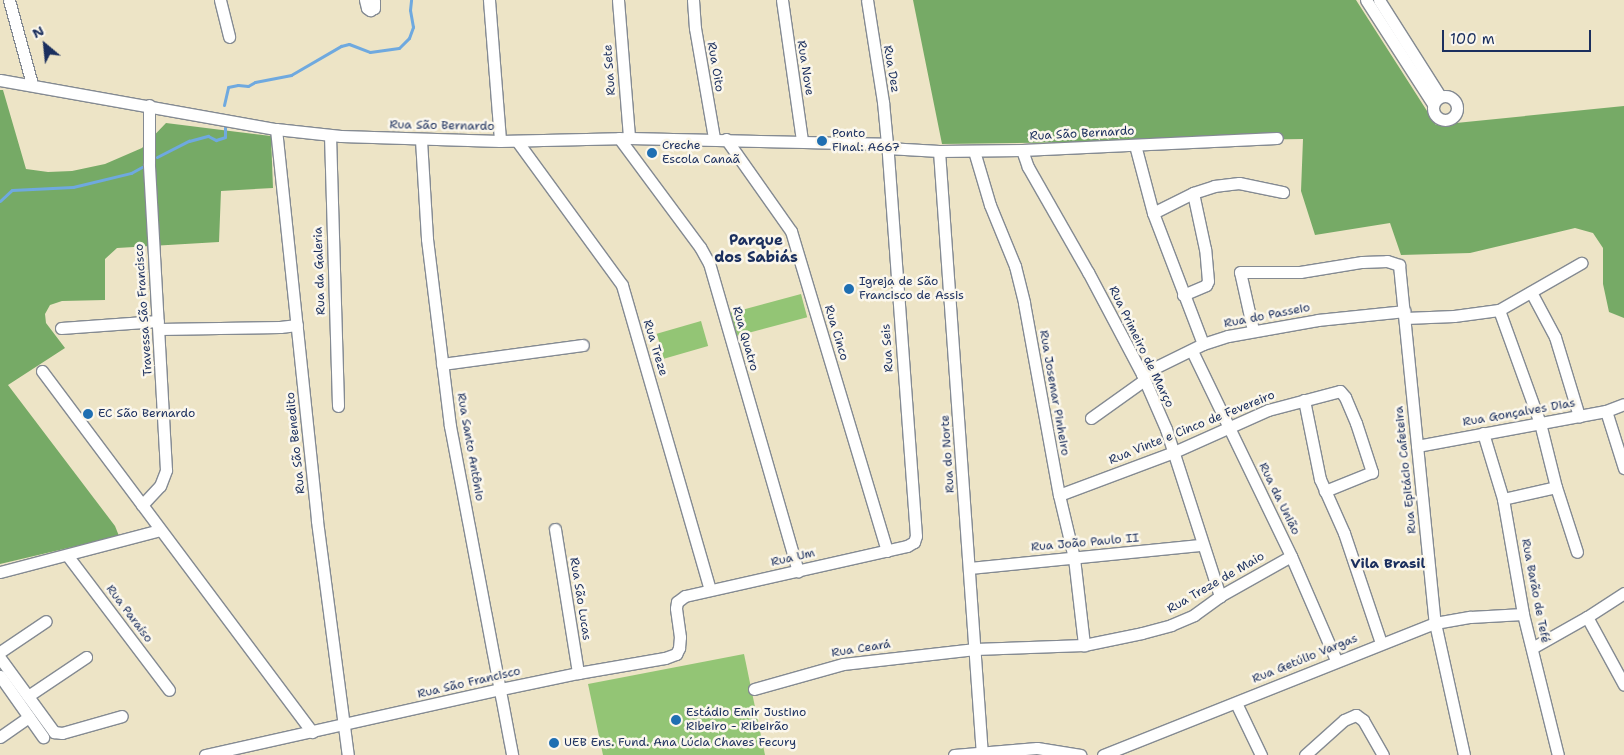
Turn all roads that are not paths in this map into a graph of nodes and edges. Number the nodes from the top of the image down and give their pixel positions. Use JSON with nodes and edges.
{"nodes":[{"id":1,"x":10,"y":0,"type":"edge"},
{"id":2,"x":220,"y":0,"type":"edge"},
{"id":3,"x":365,"y":0,"type":"edge"},
{"id":4,"x":374,"y":0,"type":"edge"},
{"id":5,"x":489,"y":0,"type":"edge"},
{"id":6,"x":618,"y":0,"type":"edge"},
{"id":7,"x":693,"y":0,"type":"edge"},
{"id":8,"x":782,"y":0,"type":"edge"},
{"id":9,"x":867,"y":0,"type":"edge"},
{"id":10,"x":1366,"y":0,"type":"edge"},
{"id":11,"x":1379,"y":0,"type":"edge"},
{"id":12,"x":229,"y":37,"type":"dead end"},
{"id":13,"x":0,"y":80,"type":"edge"},
{"id":14,"x":32,"y":84,"type":"junction"},
{"id":15,"x":149,"y":105,"type":"junction"},
{"id":16,"x":276,"y":128,"type":"junction"},
{"id":17,"x":330,"y":135,"type":"junction"},
{"id":18,"x":624,"y":138,"type":"junction"},
{"id":19,"x":714,"y":138,"type":"junction"},
{"id":20,"x":1277,"y":138,"type":"dead end"},
{"id":21,"x":726,"y":139,"type":"junction"},
{"id":22,"x":421,"y":140,"type":"junction"},
{"id":23,"x":802,"y":140,"type":"junction"},
{"id":24,"x":500,"y":141,"type":"junction"},
{"id":25,"x":517,"y":141,"type":"junction"},
{"id":26,"x":887,"y":146,"type":"junction"},
{"id":27,"x":1135,"y":146,"type":"junction"},
{"id":28,"x":1022,"y":150,"type":"junction"},
{"id":29,"x":940,"y":151,"type":"junction"},
{"id":30,"x":974,"y":151,"type":"junction"},
{"id":31,"x":1192,"y":192,"type":"junction"},
{"id":32,"x":1283,"y":192,"type":"dead end"},
{"id":33,"x":1153,"y":213,"type":"junction"},
{"id":34,"x":1581,"y":263,"type":"dead end"},
{"id":35,"x":1532,"y":292,"type":"junction"},
{"id":36,"x":1183,"y":294,"type":"junction"},
{"id":37,"x":1499,"y":310,"type":"junction"},
{"id":38,"x":1405,"y":315,"type":"junction"},
{"id":39,"x":158,"y":325,"type":"junction"},
{"id":40,"x":297,"y":325,"type":"junction"},
{"id":41,"x":61,"y":328,"type":"dead end"},
{"id":42,"x":1253,"y":330,"type":"junction"},
{"id":43,"x":1204,"y":344,"type":"junction"},
{"id":44,"x":583,"y":345,"type":"dead end"},
{"id":45,"x":1192,"y":350,"type":"junction"},
{"id":46,"x":442,"y":364,"type":"junction"},
{"id":47,"x":42,"y":371,"type":"dead end"},
{"id":48,"x":1143,"y":377,"type":"junction"},
{"id":49,"x":1304,"y":400,"type":"junction"},
{"id":50,"x":1624,"y":404,"type":"edge"},
{"id":51,"x":338,"y":406,"type":"dead end"},
{"id":52,"x":1606,"y":411,"type":"junction"},
{"id":53,"x":1579,"y":416,"type":"junction"},
{"id":54,"x":1091,"y":418,"type":"dead end"},
{"id":55,"x":1540,"y":423,"type":"junction"},
{"id":56,"x":1229,"y":426,"type":"junction"},
{"id":57,"x":1483,"y":433,"type":"junction"},
{"id":58,"x":1417,"y":446,"type":"junction"},
{"id":59,"x":1174,"y":452,"type":"junction"},
{"id":60,"x":1624,"y":468,"type":"edge"},
{"id":61,"x":1556,"y":487,"type":"junction"},
{"id":62,"x":1325,"y":491,"type":"junction"},
{"id":63,"x":1059,"y":495,"type":"junction"},
{"id":64,"x":1503,"y":498,"type":"junction"},
{"id":65,"x":142,"y":505,"type":"junction"},
{"id":66,"x":555,"y":529,"type":"dead end"},
{"id":67,"x":160,"y":530,"type":"junction"},
{"id":68,"x":907,"y":546,"type":"joint"},
{"id":69,"x":1202,"y":546,"type":"junction"},
{"id":70,"x":887,"y":551,"type":"junction"},
{"id":71,"x":1577,"y":552,"type":"dead end"},
{"id":72,"x":67,"y":555,"type":"junction"},
{"id":73,"x":1291,"y":556,"type":"junction"},
{"id":74,"x":1074,"y":558,"type":"junction"},
{"id":75,"x":970,"y":568,"type":"junction"},
{"id":76,"x":798,"y":571,"type":"junction"},
{"id":77,"x":0,"y":572,"type":"edge"},
{"id":78,"x":710,"y":590,"type":"junction"},
{"id":79,"x":1624,"y":593,"type":"edge"},
{"id":80,"x":685,"y":596,"type":"joint"},
{"id":81,"x":1220,"y":596,"type":"junction"},
{"id":82,"x":1523,"y":614,"type":"junction"},
{"id":83,"x":1587,"y":617,"type":"junction"},
{"id":84,"x":46,"y":621,"type":"dead end"},
{"id":85,"x":1435,"y":623,"type":"junction"},
{"id":86,"x":1381,"y":643,"type":"junction"},
{"id":87,"x":1084,"y":645,"type":"junction"},
{"id":88,"x":1532,"y":648,"type":"junction"},
{"id":89,"x":975,"y":649,"type":"junction"},
{"id":90,"x":0,"y":652,"type":"edge"},
{"id":91,"x":0,"y":658,"type":"edge"},
{"id":92,"x":86,"y":658,"type":"dead end"},
{"id":93,"x":1336,"y":660,"type":"junction"},
{"id":94,"x":578,"y":673,"type":"junction"},
{"id":95,"x":0,"y":676,"type":"edge"},
{"id":96,"x":1624,"y":684,"type":"edge"},
{"id":97,"x":501,"y":689,"type":"junction"},
{"id":98,"x":754,"y":689,"type":"dead end"},
{"id":99,"x":169,"y":690,"type":"dead end"},
{"id":100,"x":28,"y":696,"type":"junction"},
{"id":101,"x":1236,"y":703,"type":"junction"},
{"id":102,"x":122,"y":716,"type":"dead end"},
{"id":103,"x":29,"y":717,"type":"junction"},
{"id":104,"x":343,"y":726,"type":"junction"},
{"id":105,"x":312,"y":732,"type":"junction"},
{"id":106,"x":0,"y":737,"type":"edge"},
{"id":107,"x":44,"y":737,"type":"dead end"},
{"id":108,"x":982,"y":753,"type":"edge"},
{"id":109,"x":205,"y":755,"type":"edge"},
{"id":110,"x":348,"y":755,"type":"edge"},
{"id":111,"x":512,"y":755,"type":"edge"},
{"id":112,"x":954,"y":755,"type":"edge"},
{"id":113,"x":1080,"y":755,"type":"edge"},
{"id":114,"x":1103,"y":755,"type":"edge"},
{"id":115,"x":1262,"y":755,"type":"edge"},
{"id":116,"x":1305,"y":755,"type":"edge"},
{"id":117,"x":1383,"y":755,"type":"edge"},
{"id":118,"x":1464,"y":755,"type":"edge"},
{"id":119,"x":1558,"y":755,"type":"edge"}],
"edges":[{"from":1,"to":14,"type":"street"},
{"from":2,"to":12,"type":"street"},
{"from":3,"to":4,"type":"street"},
{"from":5,"to":24,"type":"street"},
{"from":6,"to":18,"type":"street","name":"Rua Sete"},
{"from":7,"to":19,"type":"street","name":"Rua Oito"},
{"from":8,"to":23,"type":"street","name":"Rua Nove"},
{"from":9,"to":26,"type":"street","name":"Rua Dez"},
{"from":10,"to":11,"type":"street"},
{"from":13,"to":14,"type":"street","name":"Rua São Bernardo"},
{"from":14,"to":15,"type":"street","name":"Rua São Bernardo"},
{"from":15,"to":16,"type":"street","name":"Rua São Bernardo"},
{"from":15,"to":39,"type":"street","name":"Travessa São Francisco"},
{"from":16,"to":17,"type":"street","name":"Rua São Bernardo"},
{"from":16,"to":40,"type":"street","name":"Rua São Benedito"},
{"from":17,"to":22,"type":"street","name":"Rua São Bernardo"},
{"from":17,"to":51,"type":"street","name":"Rua da Galeria"},
{"from":18,"to":19,"type":"street","name":"Rua São Bernardo"},
{"from":18,"to":25,"type":"street","name":"Rua São Bernardo"},
{"from":18,"to":76,"type":"street","name":"Rua Quatro"},
{"from":19,"to":21,"type":"street","name":"Rua São Bernardo"},
{"from":20,"to":27,"type":"street","name":"Rua São Bernardo"},
{"from":21,"to":23,"type":"street","name":"Rua São Bernardo"},
{"from":21,"to":70,"type":"street","name":"Rua Cinco"},
{"from":22,"to":24,"type":"street","name":"Rua São Bernardo"},
{"from":22,"to":46,"type":"street","name":"Rua Santo Antônio"},
{"from":23,"to":26,"type":"street","name":"Rua São Bernardo"},
{"from":24,"to":25,"type":"street","name":"Rua São Bernardo"},
{"from":25,"to":78,"type":"street","name":"Rua Treze"},
{"from":26,"to":29,"type":"street","name":"Rua São Bernardo"},
{"from":26,"to":68,"type":"street","name":"Rua Seis"},
{"from":27,"to":28,"type":"street","name":"Rua São Bernardo"},
{"from":27,"to":33,"type":"street"},
{"from":28,"to":30,"type":"street","name":"Rua São Bernardo"},
{"from":28,"to":48,"type":"street","name":"Rua Primeiro de Março"},
{"from":29,"to":30,"type":"street","name":"Rua São Bernardo"},
{"from":29,"to":75,"type":"street","name":"Rua do Norte"},
{"from":30,"to":63,"type":"street","name":"Rua Josemar Pinheiro"},
{"from":31,"to":32,"type":"street"},
{"from":31,"to":33,"type":"street"},
{"from":31,"to":36,"type":"street"},
{"from":33,"to":36,"type":"street"},
{"from":34,"to":35,"type":"street","name":"Rua do Passeio"},
{"from":35,"to":37,"type":"street","name":"Rua do Passeio"},
{"from":35,"to":53,"type":"street"},
{"from":36,"to":43,"type":"street"},
{"from":37,"to":38,"type":"street","name":"Rua do Passeio"},
{"from":37,"to":55,"type":"street"},
{"from":38,"to":42,"type":"street","name":"Rua do Passeio"},
{"from":38,"to":42,"type":"street","name":"Rua Epitácio Cafeteira"},
{"from":38,"to":58,"type":"street","name":"Rua Epitácio Cafeteira"},
{"from":39,"to":40,"type":"street"},
{"from":39,"to":41,"type":"street"},
{"from":39,"to":65,"type":"street","name":"Travessa São Francisco"},
{"from":40,"to":104,"type":"street","name":"Rua São Benedito"},
{"from":42,"to":43,"type":"street","name":"Rua do Passeio"},
{"from":43,"to":45,"type":"street","name":"Rua do Passeio"},
{"from":44,"to":46,"type":"street"},
{"from":45,"to":48,"type":"street","name":"Rua do Passeio"},
{"from":45,"to":56,"type":"street","name":"Rua da União"},
{"from":46,"to":97,"type":"street","name":"Rua Santo Antônio"},
{"from":47,"to":65,"type":"street"},
{"from":48,"to":54,"type":"street","name":"Rua do Passeio"},
{"from":48,"to":59,"type":"street","name":"Rua Primeiro de Março"},
{"from":49,"to":56,"type":"street","name":"Rua Vinte e Cinco de Fevereiro"},
{"from":49,"to":62,"type":"street"},
{"from":49,"to":62,"type":"street","name":"Rua Vinte e Cinco de Fevereiro"},
{"from":50,"to":52,"type":"street","name":"Rua Gonçalves Dias"},
{"from":52,"to":53,"type":"street","name":"Rua Gonçalves Dias"},
{"from":52,"to":60,"type":"street"},
{"from":53,"to":55,"type":"street","name":"Rua Gonçalves Dias"},
{"from":55,"to":57,"type":"street","name":"Rua Gonçalves Dias"},
{"from":55,"to":61,"type":"street"},
{"from":56,"to":59,"type":"street","name":"Rua Vinte e Cinco de Fevereiro"},
{"from":56,"to":73,"type":"street","name":"Rua da União"},
{"from":57,"to":58,"type":"street","name":"Rua Gonçalves Dias"},
{"from":57,"to":64,"type":"street","name":"Rua Barão de Tefé"},
{"from":58,"to":85,"type":"street","name":"Rua Epitácio Cafeteira"},
{"from":59,"to":63,"type":"street","name":"Rua Vinte e Cinco de Fevereiro"},
{"from":59,"to":69,"type":"street","name":"Rua Primeiro de Março"},
{"from":61,"to":64,"type":"street"},
{"from":61,"to":71,"type":"street"},
{"from":62,"to":86,"type":"street"},
{"from":63,"to":74,"type":"street","name":"Rua Josemar Pinheiro"},
{"from":64,"to":82,"type":"street","name":"Rua Barão de Tefé"},
{"from":65,"to":67,"type":"street"},
{"from":66,"to":94,"type":"street","name":"Rua São Lucas"},
{"from":67,"to":72,"type":"street"},
{"from":67,"to":105,"type":"street"},
{"from":68,"to":70,"type":"street","name":"Rua Um"},
{"from":69,"to":74,"type":"street","name":"Rua João Paulo II"},
{"from":69,"to":81,"type":"street","name":"Rua Primeiro de Março"},
{"from":70,"to":76,"type":"street","name":"Rua Um"},
{"from":72,"to":77,"type":"street"},
{"from":72,"to":99,"type":"street","name":"Rua Paraíso"},
{"from":73,"to":81,"type":"street","name":"Rua Treze de Maio"},
{"from":73,"to":93,"type":"street","name":"Rua da União"},
{"from":74,"to":75,"type":"street","name":"Rua João Paulo II"},
{"from":74,"to":87,"type":"street","name":"Rua Josemar Pinheiro"},
{"from":75,"to":89,"type":"street","name":"Rua do Norte"},
{"from":76,"to":78,"type":"street","name":"Rua Um"},
{"from":78,"to":80,"type":"street","name":"Rua Um"},
{"from":79,"to":83,"type":"street"},
{"from":80,"to":94,"type":"street","name":"Rua São Francisco"},
{"from":81,"to":87,"type":"street","name":"Rua Treze de Maio"},
{"from":82,"to":85,"type":"street","name":"Rua Getúlio Vargas"},
{"from":82,"to":88,"type":"street","name":"Rua Barão de Tefé"},
{"from":83,"to":88,"type":"street"},
{"from":83,"to":96,"type":"street"},
{"from":84,"to":90,"type":"street"},
{"from":85,"to":86,"type":"street","name":"Rua Getúlio Vargas"},
{"from":85,"to":118,"type":"street","name":"Rua Epitácio Cafeteira"},
{"from":86,"to":93,"type":"street","name":"Rua Getúlio Vargas"},
{"from":87,"to":89,"type":"street","name":"Rua Treze de Maio"},
{"from":88,"to":119,"type":"street","name":"Rua Barão de Tefé"},
{"from":89,"to":98,"type":"street","name":"Rua Ceará"},
{"from":89,"to":108,"type":"street","name":"Rua do Norte"},
{"from":91,"to":100,"type":"street"},
{"from":92,"to":100,"type":"street"},
{"from":93,"to":101,"type":"street","name":"Rua Getúlio Vargas"},
{"from":94,"to":97,"type":"street","name":"Rua São Francisco"},
{"from":95,"to":103,"type":"street"},
{"from":97,"to":104,"type":"street","name":"Rua São Francisco"},
{"from":97,"to":111,"type":"street","name":"Rua Santo Antônio"},
{"from":100,"to":102,"type":"street"},
{"from":101,"to":114,"type":"street","name":"Rua Getúlio Vargas"},
{"from":101,"to":115,"type":"street"},
{"from":103,"to":106,"type":"street"},
{"from":103,"to":107,"type":"street"},
{"from":104,"to":105,"type":"street","name":"Rua São Francisco"},
{"from":104,"to":110,"type":"street","name":"Rua São Benedito"},
{"from":105,"to":109,"type":"street","name":"Rua São Francisco"},
{"from":108,"to":112,"type":"street"},
{"from":108,"to":113,"type":"street"},
{"from":116,"to":117,"type":"street"}]}
